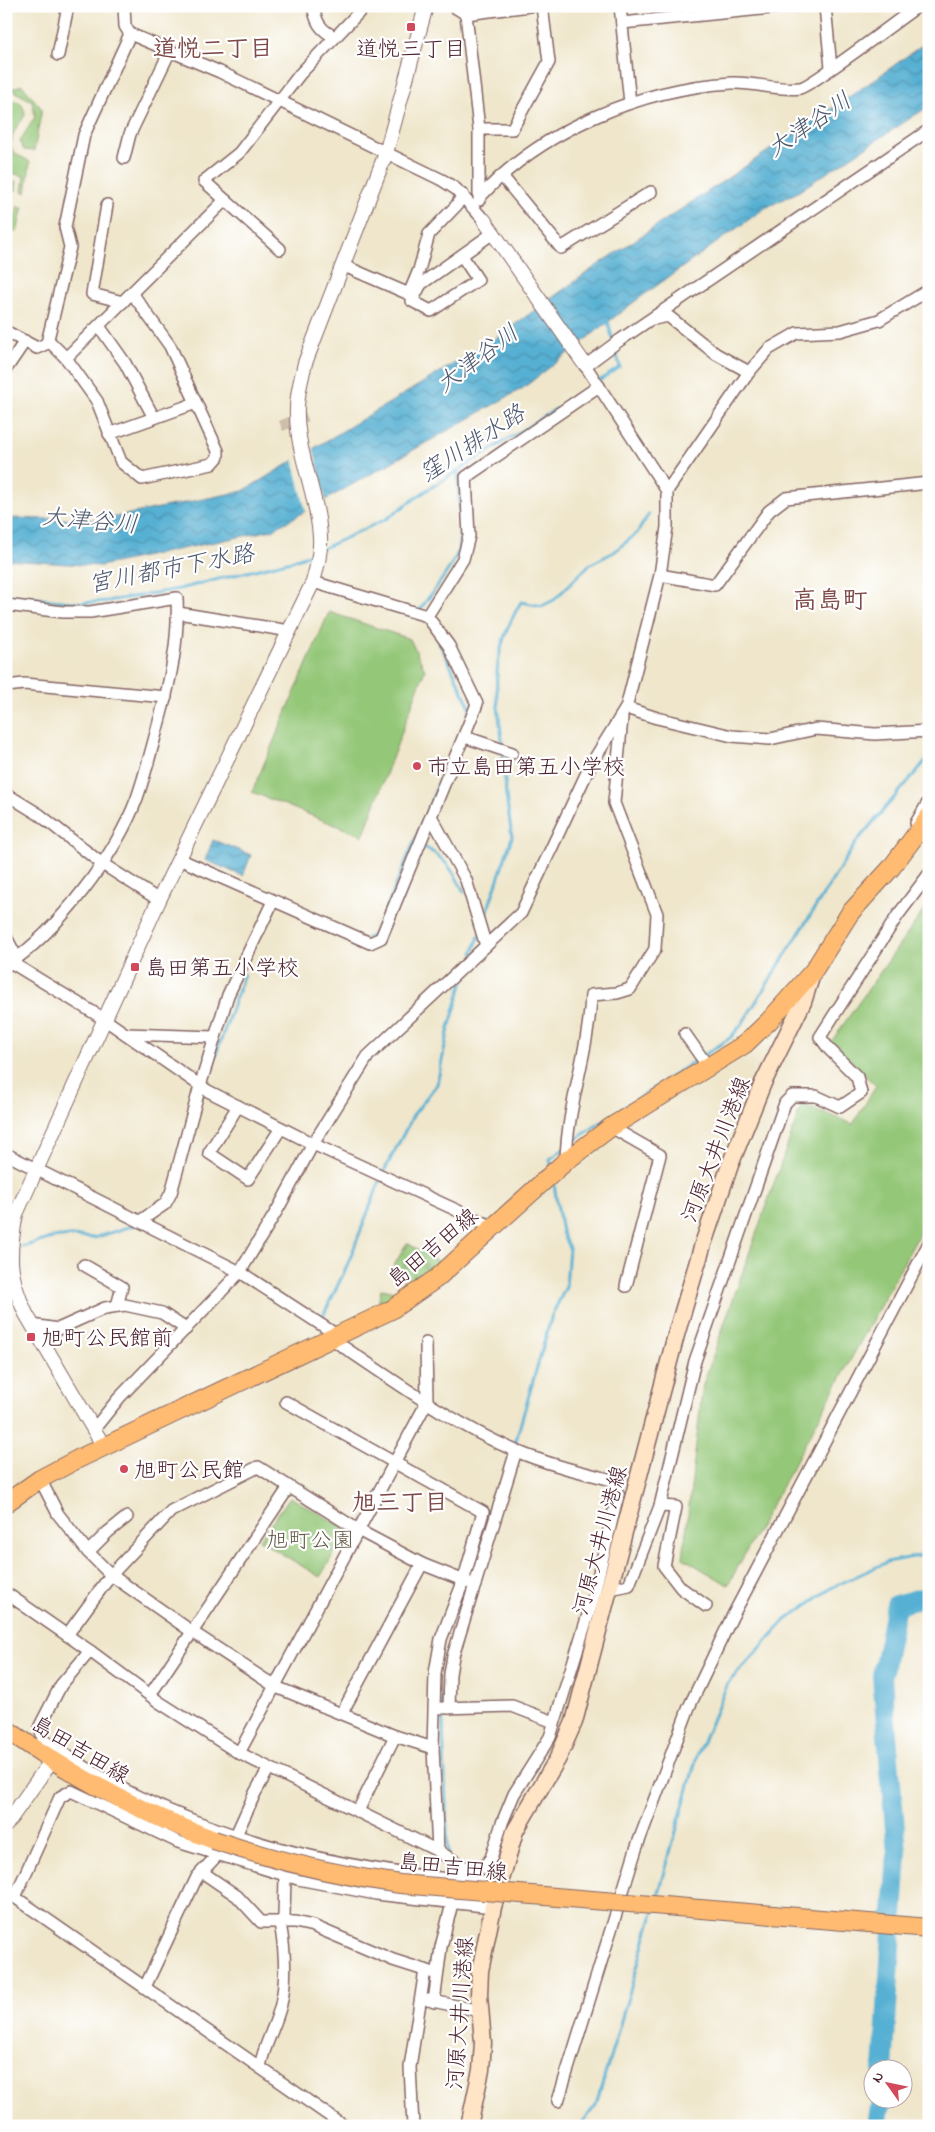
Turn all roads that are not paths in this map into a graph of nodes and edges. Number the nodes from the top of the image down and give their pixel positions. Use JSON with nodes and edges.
{"nodes":[{"id":1,"x":68,"y":6,"type":"edge"},
{"id":2,"x":124,"y":6,"type":"edge"},
{"id":3,"x":313,"y":6,"type":"edge"},
{"id":4,"x":365,"y":6,"type":"edge"},
{"id":5,"x":426,"y":6,"type":"edge"},
{"id":6,"x":453,"y":6,"type":"edge"},
{"id":7,"x":530,"y":6,"type":"edge"},
{"id":8,"x":542,"y":6,"type":"edge"},
{"id":9,"x":620,"y":6,"type":"edge"},
{"id":10,"x":791,"y":6,"type":"edge"},
{"id":11,"x":825,"y":6,"type":"edge"},
{"id":12,"x":914,"y":6,"type":"edge"},
{"id":13,"x":466,"y":14,"type":"junction"},
{"id":14,"x":622,"y":23,"type":"junction"},
{"id":15,"x":130,"y":34,"type":"junction"},
{"id":16,"x":335,"y":37,"type":"junction"},
{"id":17,"x":170,"y":51,"type":"junction"},
{"id":18,"x":58,"y":55,"type":"dead end"},
{"id":19,"x":831,"y":68,"type":"junction"},
{"id":20,"x":281,"y":101,"type":"junction"},
{"id":21,"x":630,"y":103,"type":"junction"},
{"id":22,"x":479,"y":129,"type":"junction"},
{"id":23,"x":929,"y":130,"type":"edge"},
{"id":24,"x":386,"y":153,"type":"junction"},
{"id":25,"x":124,"y":158,"type":"dead end"},
{"id":26,"x":502,"y":176,"type":"junction"},
{"id":27,"x":651,"y":192,"type":"dead end"},
{"id":28,"x":463,"y":195,"type":"junction"},
{"id":29,"x":225,"y":200,"type":"junction"},
{"id":30,"x":477,"y":202,"type":"junction"},
{"id":31,"x":107,"y":205,"type":"dead end"},
{"id":32,"x":484,"y":220,"type":"joint"},
{"id":33,"x":493,"y":234,"type":"junction"},
{"id":34,"x":280,"y":249,"type":"dead end"},
{"id":35,"x":462,"y":256,"type":"junction"},
{"id":36,"x":342,"y":265,"type":"junction"},
{"id":37,"x":929,"y":290,"type":"edge"},
{"id":38,"x":132,"y":293,"type":"junction"},
{"id":39,"x":123,"y":302,"type":"junction"},
{"id":40,"x":649,"y":320,"type":"junction"},
{"id":41,"x":99,"y":326,"type":"junction"},
{"id":42,"x":9,"y":333,"type":"dead end"},
{"id":43,"x":24,"y":342,"type":"junction"},
{"id":44,"x":47,"y":343,"type":"junction"},
{"id":45,"x":66,"y":358,"type":"junction"},
{"id":46,"x":584,"y":364,"type":"junction"},
{"id":47,"x":6,"y":369,"type":"edge"},
{"id":48,"x":749,"y":372,"type":"junction"},
{"id":49,"x":599,"y":386,"type":"junction"},
{"id":50,"x":196,"y":402,"type":"junction"},
{"id":51,"x":154,"y":418,"type":"junction"},
{"id":52,"x":109,"y":434,"type":"junction"},
{"id":53,"x":929,"y":483,"type":"edge"},
{"id":54,"x":667,"y":490,"type":"junction"},
{"id":55,"x":660,"y":575,"type":"junction"},
{"id":56,"x":313,"y":582,"type":"junction"},
{"id":57,"x":6,"y":605,"type":"edge"},
{"id":58,"x":178,"y":613,"type":"junction"},
{"id":59,"x":427,"y":616,"type":"junction"},
{"id":60,"x":290,"y":632,"type":"junction"},
{"id":61,"x":6,"y":686,"type":"edge"},
{"id":62,"x":166,"y":697,"type":"junction"},
{"id":63,"x":624,"y":711,"type":"junction"},
{"id":64,"x":929,"y":731,"type":"edge"},
{"id":65,"x":465,"y":737,"type":"junction"},
{"id":66,"x":512,"y":753,"type":"dead end"},
{"id":67,"x":6,"y":794,"type":"edge"},
{"id":68,"x":929,"y":801,"type":"edge"},
{"id":69,"x":431,"y":816,"type":"junction"},
{"id":70,"x":929,"y":817,"type":"edge"},
{"id":71,"x":909,"y":843,"type":"junction"},
{"id":72,"x":179,"y":859,"type":"junction"},
{"id":73,"x":102,"y":863,"type":"junction"},
{"id":74,"x":929,"y":874,"type":"edge"},
{"id":75,"x":159,"y":900,"type":"junction"},
{"id":76,"x":273,"y":901,"type":"junction"},
{"id":77,"x":6,"y":937,"type":"edge"},
{"id":78,"x":486,"y":946,"type":"junction"},
{"id":79,"x":12,"y":962,"type":"edge"},
{"id":80,"x":814,"y":970,"type":"junction"},
{"id":81,"x":104,"y":1019,"type":"junction"},
{"id":82,"x":124,"y":1034,"type":"junction"},
{"id":83,"x":685,"y":1034,"type":"dead end"},
{"id":84,"x":215,"y":1037,"type":"junction"},
{"id":85,"x":709,"y":1068,"type":"junction"},
{"id":86,"x":200,"y":1086,"type":"junction"},
{"id":87,"x":238,"y":1106,"type":"junction"},
{"id":88,"x":611,"y":1127,"type":"junction"},
{"id":89,"x":280,"y":1128,"type":"junction"},
{"id":90,"x":313,"y":1144,"type":"junction"},
{"id":91,"x":6,"y":1154,"type":"edge"},
{"id":92,"x":566,"y":1161,"type":"junction"},
{"id":93,"x":36,"y":1168,"type":"junction"},
{"id":94,"x":140,"y":1221,"type":"junction"},
{"id":95,"x":491,"y":1226,"type":"junction"},
{"id":96,"x":929,"y":1243,"type":"edge"},
{"id":97,"x":84,"y":1265,"type":"dead end"},
{"id":98,"x":240,"y":1272,"type":"junction"},
{"id":99,"x":626,"y":1286,"type":"dead end"},
{"id":100,"x":117,"y":1306,"type":"junction"},
{"id":101,"x":32,"y":1324,"type":"junction"},
{"id":102,"x":186,"y":1329,"type":"junction"},
{"id":103,"x":336,"y":1338,"type":"junction"},
{"id":104,"x":426,"y":1343,"type":"dead end"},
{"id":105,"x":286,"y":1402,"type":"dead end"},
{"id":106,"x":428,"y":1402,"type":"junction"},
{"id":107,"x":94,"y":1429,"type":"junction"},
{"id":108,"x":104,"y":1447,"type":"junction"},
{"id":109,"x":516,"y":1451,"type":"junction"},
{"id":110,"x":396,"y":1465,"type":"junction"},
{"id":111,"x":40,"y":1480,"type":"junction"},
{"id":112,"x":289,"y":1487,"type":"junction"},
{"id":113,"x":618,"y":1494,"type":"junction"},
{"id":114,"x":6,"y":1503,"type":"edge"},
{"id":115,"x":660,"y":1506,"type":"junction"},
{"id":116,"x":127,"y":1517,"type":"dead end"},
{"id":117,"x":358,"y":1530,"type":"junction"},
{"id":118,"x":620,"y":1550,"type":"junction"},
{"id":119,"x":88,"y":1552,"type":"junction"},
{"id":120,"x":422,"y":1564,"type":"junction"},
{"id":121,"x":111,"y":1576,"type":"junction"},
{"id":122,"x":463,"y":1582,"type":"junction"},
{"id":123,"x":475,"y":1585,"type":"junction"},
{"id":124,"x":610,"y":1589,"type":"junction"},
{"id":125,"x":6,"y":1594,"type":"edge"},
{"id":126,"x":706,"y":1606,"type":"dead end"},
{"id":127,"x":191,"y":1631,"type":"junction"},
{"id":128,"x":67,"y":1635,"type":"junction"},
{"id":129,"x":90,"y":1651,"type":"junction"},
{"id":130,"x":276,"y":1687,"type":"junction"},
{"id":131,"x":150,"y":1695,"type":"junction"},
{"id":132,"x":433,"y":1707,"type":"junction"},
{"id":133,"x":449,"y":1708,"type":"junction"},
{"id":134,"x":342,"y":1713,"type":"junction"},
{"id":135,"x":554,"y":1722,"type":"junction"},
{"id":136,"x":6,"y":1729,"type":"edge"},
{"id":137,"x":395,"y":1736,"type":"junction"},
{"id":138,"x":433,"y":1748,"type":"junction"},
{"id":139,"x":239,"y":1753,"type":"junction"},
{"id":140,"x":51,"y":1761,"type":"junction"},
{"id":141,"x":269,"y":1768,"type":"junction"},
{"id":142,"x":358,"y":1811,"type":"junction"},
{"id":143,"x":6,"y":1825,"type":"edge"},
{"id":144,"x":236,"y":1835,"type":"junction"},
{"id":145,"x":216,"y":1848,"type":"junction"},
{"id":146,"x":438,"y":1851,"type":"junction"},
{"id":147,"x":461,"y":1865,"type":"junction"},
{"id":148,"x":202,"y":1872,"type":"junction"},
{"id":149,"x":284,"y":1876,"type":"junction"},
{"id":150,"x":458,"y":1880,"type":"junction"},
{"id":151,"x":499,"y":1883,"type":"junction"},
{"id":152,"x":11,"y":1894,"type":"edge"},
{"id":153,"x":453,"y":1903,"type":"junction"},
{"id":154,"x":493,"y":1907,"type":"junction"},
{"id":155,"x":280,"y":1923,"type":"junction"},
{"id":156,"x":929,"y":1928,"type":"edge"},
{"id":157,"x":425,"y":1970,"type":"junction"},
{"id":158,"x":437,"y":1974,"type":"junction"},
{"id":159,"x":145,"y":1987,"type":"junction"},
{"id":160,"x":420,"y":1998,"type":"junction"},
{"id":161,"x":434,"y":2002,"type":"junction"},
{"id":162,"x":480,"y":2011,"type":"junction"},
{"id":163,"x":260,"y":2067,"type":"junction"},
{"id":164,"x":558,"y":2101,"type":"dead end"},
{"id":165,"x":344,"y":2126,"type":"edge"},
{"id":166,"x":413,"y":2126,"type":"edge"},
{"id":167,"x":469,"y":2126,"type":"edge"}],
"edges":[{"from":1,"to":18,"type":"street"},
{"from":2,"to":15,"type":"street"},
{"from":3,"to":16,"type":"street"},
{"from":4,"to":16,"type":"street"},
{"from":5,"to":24,"type":"street"},
{"from":6,"to":13,"type":"street"},
{"from":7,"to":13,"type":"street"},
{"from":8,"to":22,"type":"street"},
{"from":9,"to":14,"type":"street"},
{"from":10,"to":14,"type":"street"},
{"from":11,"to":19,"type":"street"},
{"from":12,"to":19,"type":"street"},
{"from":13,"to":22,"type":"street"},
{"from":14,"to":21,"type":"street"},
{"from":15,"to":17,"type":"street"},
{"from":15,"to":44,"type":"street"},
{"from":16,"to":20,"type":"street"},
{"from":17,"to":20,"type":"street"},
{"from":17,"to":25,"type":"street"},
{"from":19,"to":21,"type":"street"},
{"from":20,"to":24,"type":"street"},
{"from":20,"to":29,"type":"street"},
{"from":21,"to":26,"type":"street"},
{"from":22,"to":30,"type":"street"},
{"from":23,"to":40,"type":"street"},
{"from":24,"to":28,"type":"street"},
{"from":24,"to":36,"type":"street"},
{"from":26,"to":27,"type":"street"},
{"from":26,"to":30,"type":"street"},
{"from":28,"to":30,"type":"street"},
{"from":28,"to":36,"type":"street"},
{"from":29,"to":34,"type":"street"},
{"from":29,"to":38,"type":"street"},
{"from":30,"to":32,"type":"street"},
{"from":31,"to":39,"type":"street"},
{"from":32,"to":33,"type":"street"},
{"from":33,"to":35,"type":"street"},
{"from":33,"to":46,"type":"street"},
{"from":35,"to":35,"type":"street"},
{"from":36,"to":56,"type":"street"},
{"from":37,"to":48,"type":"street"},
{"from":38,"to":39,"type":"street"},
{"from":38,"to":50,"type":"street"},
{"from":39,"to":41,"type":"street"},
{"from":40,"to":46,"type":"street"},
{"from":40,"to":48,"type":"street"},
{"from":41,"to":45,"type":"street"},
{"from":41,"to":51,"type":"street"},
{"from":42,"to":43,"type":"street"},
{"from":43,"to":44,"type":"street"},
{"from":43,"to":47,"type":"street"},
{"from":44,"to":45,"type":"street"},
{"from":45,"to":52,"type":"street"},
{"from":46,"to":49,"type":"street"},
{"from":48,"to":54,"type":"street"},
{"from":49,"to":54,"type":"street"},
{"from":49,"to":59,"type":"street"},
{"from":50,"to":51,"type":"street"},
{"from":50,"to":52,"type":"street"},
{"from":51,"to":52,"type":"street"},
{"from":53,"to":55,"type":"street"},
{"from":54,"to":55,"type":"street"},
{"from":55,"to":63,"type":"street"},
{"from":56,"to":59,"type":"street"},
{"from":56,"to":60,"type":"street"},
{"from":57,"to":58,"type":"street"},
{"from":58,"to":60,"type":"street"},
{"from":58,"to":62,"type":"street"},
{"from":59,"to":65,"type":"street"},
{"from":60,"to":72,"type":"street"},
{"from":61,"to":62,"type":"street"},
{"from":62,"to":73,"type":"street"},
{"from":63,"to":64,"type":"street"},
{"from":63,"to":78,"type":"street"},
{"from":63,"to":92,"type":"street"},
{"from":65,"to":66,"type":"street"},
{"from":65,"to":69,"type":"street"},
{"from":67,"to":73,"type":"street"},
{"from":68,"to":71,"type":"street"},
{"from":69,"to":76,"type":"street"},
{"from":69,"to":78,"type":"street"},
{"from":70,"to":71,"type":"main road","name":"島田吉田線"},
{"from":71,"to":80,"type":"main road","name":"島田吉田線"},
{"from":72,"to":75,"type":"street"},
{"from":72,"to":76,"type":"street"},
{"from":73,"to":75,"type":"street"},
{"from":73,"to":79,"type":"street"},
{"from":74,"to":115,"type":"street"},
{"from":75,"to":81,"type":"street"},
{"from":76,"to":84,"type":"street"},
{"from":77,"to":79,"type":"street"},
{"from":78,"to":90,"type":"street"},
{"from":79,"to":81,"type":"street"},
{"from":80,"to":85,"type":"main road","name":"島田吉田線"},
{"from":80,"to":118,"type":"main road","name":"河原大井川港線"},
{"from":81,"to":82,"type":"street"},
{"from":81,"to":93,"type":"street"},
{"from":82,"to":84,"type":"street"},
{"from":82,"to":86,"type":"street"},
{"from":83,"to":85,"type":"street"},
{"from":84,"to":86,"type":"street"},
{"from":85,"to":88,"type":"main road","name":"島田吉田線"},
{"from":86,"to":87,"type":"street"},
{"from":86,"to":94,"type":"street"},
{"from":87,"to":89,"type":"street"},
{"from":87,"to":89,"type":"street"},
{"from":88,"to":92,"type":"main road","name":"島田吉田線"},
{"from":88,"to":99,"type":"street"},
{"from":89,"to":90,"type":"street"},
{"from":90,"to":95,"type":"street"},
{"from":90,"to":98,"type":"street"},
{"from":91,"to":93,"type":"street"},
{"from":92,"to":95,"type":"main road","name":"島田吉田線"},
{"from":93,"to":94,"type":"street"},
{"from":93,"to":101,"type":"street"},
{"from":94,"to":98,"type":"street"},
{"from":95,"to":103,"type":"main road","name":"島田吉田線"},
{"from":96,"to":164,"type":"street"},
{"from":97,"to":100,"type":"street"},
{"from":98,"to":102,"type":"street"},
{"from":98,"to":103,"type":"street"},
{"from":100,"to":101,"type":"street"},
{"from":100,"to":102,"type":"street"},
{"from":101,"to":107,"type":"street"},
{"from":102,"to":107,"type":"street"},
{"from":103,"to":106,"type":"street"},
{"from":103,"to":108,"type":"main road","name":"島田吉田線"},
{"from":104,"to":106,"type":"street"},
{"from":105,"to":110,"type":"street"},
{"from":106,"to":109,"type":"street"},
{"from":106,"to":110,"type":"street"},
{"from":107,"to":108,"type":"street"},
{"from":108,"to":111,"type":"main road","name":"島田吉田線"},
{"from":109,"to":113,"type":"street"},
{"from":109,"to":123,"type":"street"},
{"from":110,"to":117,"type":"street"},
{"from":110,"to":122,"type":"street"},
{"from":111,"to":114,"type":"main road","name":"島田吉田線"},
{"from":111,"to":119,"type":"street"},
{"from":112,"to":117,"type":"street"},
{"from":112,"to":121,"type":"street"},
{"from":112,"to":127,"type":"street"},
{"from":113,"to":118,"type":"street"},
{"from":113,"to":135,"type":"street"},
{"from":115,"to":124,"type":"street"},
{"from":115,"to":126,"type":"street"},
{"from":116,"to":119,"type":"street"},
{"from":117,"to":120,"type":"street"},
{"from":117,"to":130,"type":"street"},
{"from":118,"to":124,"type":"main road","name":"河原大井川港線"},
{"from":119,"to":121,"type":"street"},
{"from":120,"to":122,"type":"street"},
{"from":120,"to":134,"type":"street"},
{"from":121,"to":127,"type":"street"},
{"from":121,"to":128,"type":"street"},
{"from":122,"to":123,"type":"street"},
{"from":122,"to":132,"type":"street"},
{"from":123,"to":133,"type":"street"},
{"from":124,"to":151,"type":"main road","name":"河原大井川港線"},
{"from":125,"to":128,"type":"street"},
{"from":127,"to":130,"type":"street"},
{"from":127,"to":131,"type":"street"},
{"from":128,"to":129,"type":"street"},
{"from":129,"to":131,"type":"street"},
{"from":129,"to":144,"type":"street"},
{"from":130,"to":134,"type":"street"},
{"from":130,"to":139,"type":"street"},
{"from":131,"to":139,"type":"street"},
{"from":132,"to":133,"type":"street"},
{"from":132,"to":138,"type":"street"},
{"from":133,"to":135,"type":"street"},
{"from":134,"to":137,"type":"street"},
{"from":135,"to":147,"type":"street"},
{"from":136,"to":140,"type":"main road","name":"島田吉田線"},
{"from":137,"to":138,"type":"street"},
{"from":137,"to":142,"type":"street"},
{"from":138,"to":146,"type":"street"},
{"from":139,"to":141,"type":"street"},
{"from":140,"to":143,"type":"street"},
{"from":140,"to":145,"type":"main road","name":"島田吉田線"},
{"from":141,"to":142,"type":"street"},
{"from":141,"to":144,"type":"street"},
{"from":142,"to":146,"type":"street"},
{"from":144,"to":145,"type":"street"},
{"from":144,"to":150,"type":"street"},
{"from":145,"to":148,"type":"street"},
{"from":145,"to":149,"type":"street"},
{"from":145,"to":152,"type":"street"},
{"from":145,"to":156,"type":"main road","name":"島田吉田線","bridge":true},
{"from":146,"to":147,"type":"street"},
{"from":147,"to":150,"type":"street"},
{"from":148,"to":155,"type":"street"},
{"from":148,"to":159,"type":"street"},
{"from":149,"to":153,"type":"street"},
{"from":149,"to":155,"type":"street"},
{"from":150,"to":151,"type":"street"},
{"from":150,"to":153,"type":"street"},
{"from":151,"to":154,"type":"main road","name":"河原大井川港線"},
{"from":152,"to":159,"type":"street"},
{"from":153,"to":154,"type":"street"},
{"from":153,"to":158,"type":"street"},
{"from":154,"to":162,"type":"main road","name":"河原大井川港線"},
{"from":155,"to":157,"type":"street"},
{"from":155,"to":163,"type":"street"},
{"from":157,"to":158,"type":"street"},
{"from":157,"to":160,"type":"street"},
{"from":158,"to":161,"type":"street"},
{"from":159,"to":163,"type":"street"},
{"from":160,"to":161,"type":"street"},
{"from":160,"to":166,"type":"street"},
{"from":161,"to":162,"type":"street"},
{"from":162,"to":167,"type":"main road","name":"河原大井川港線"},
{"from":163,"to":165,"type":"street"}]}
